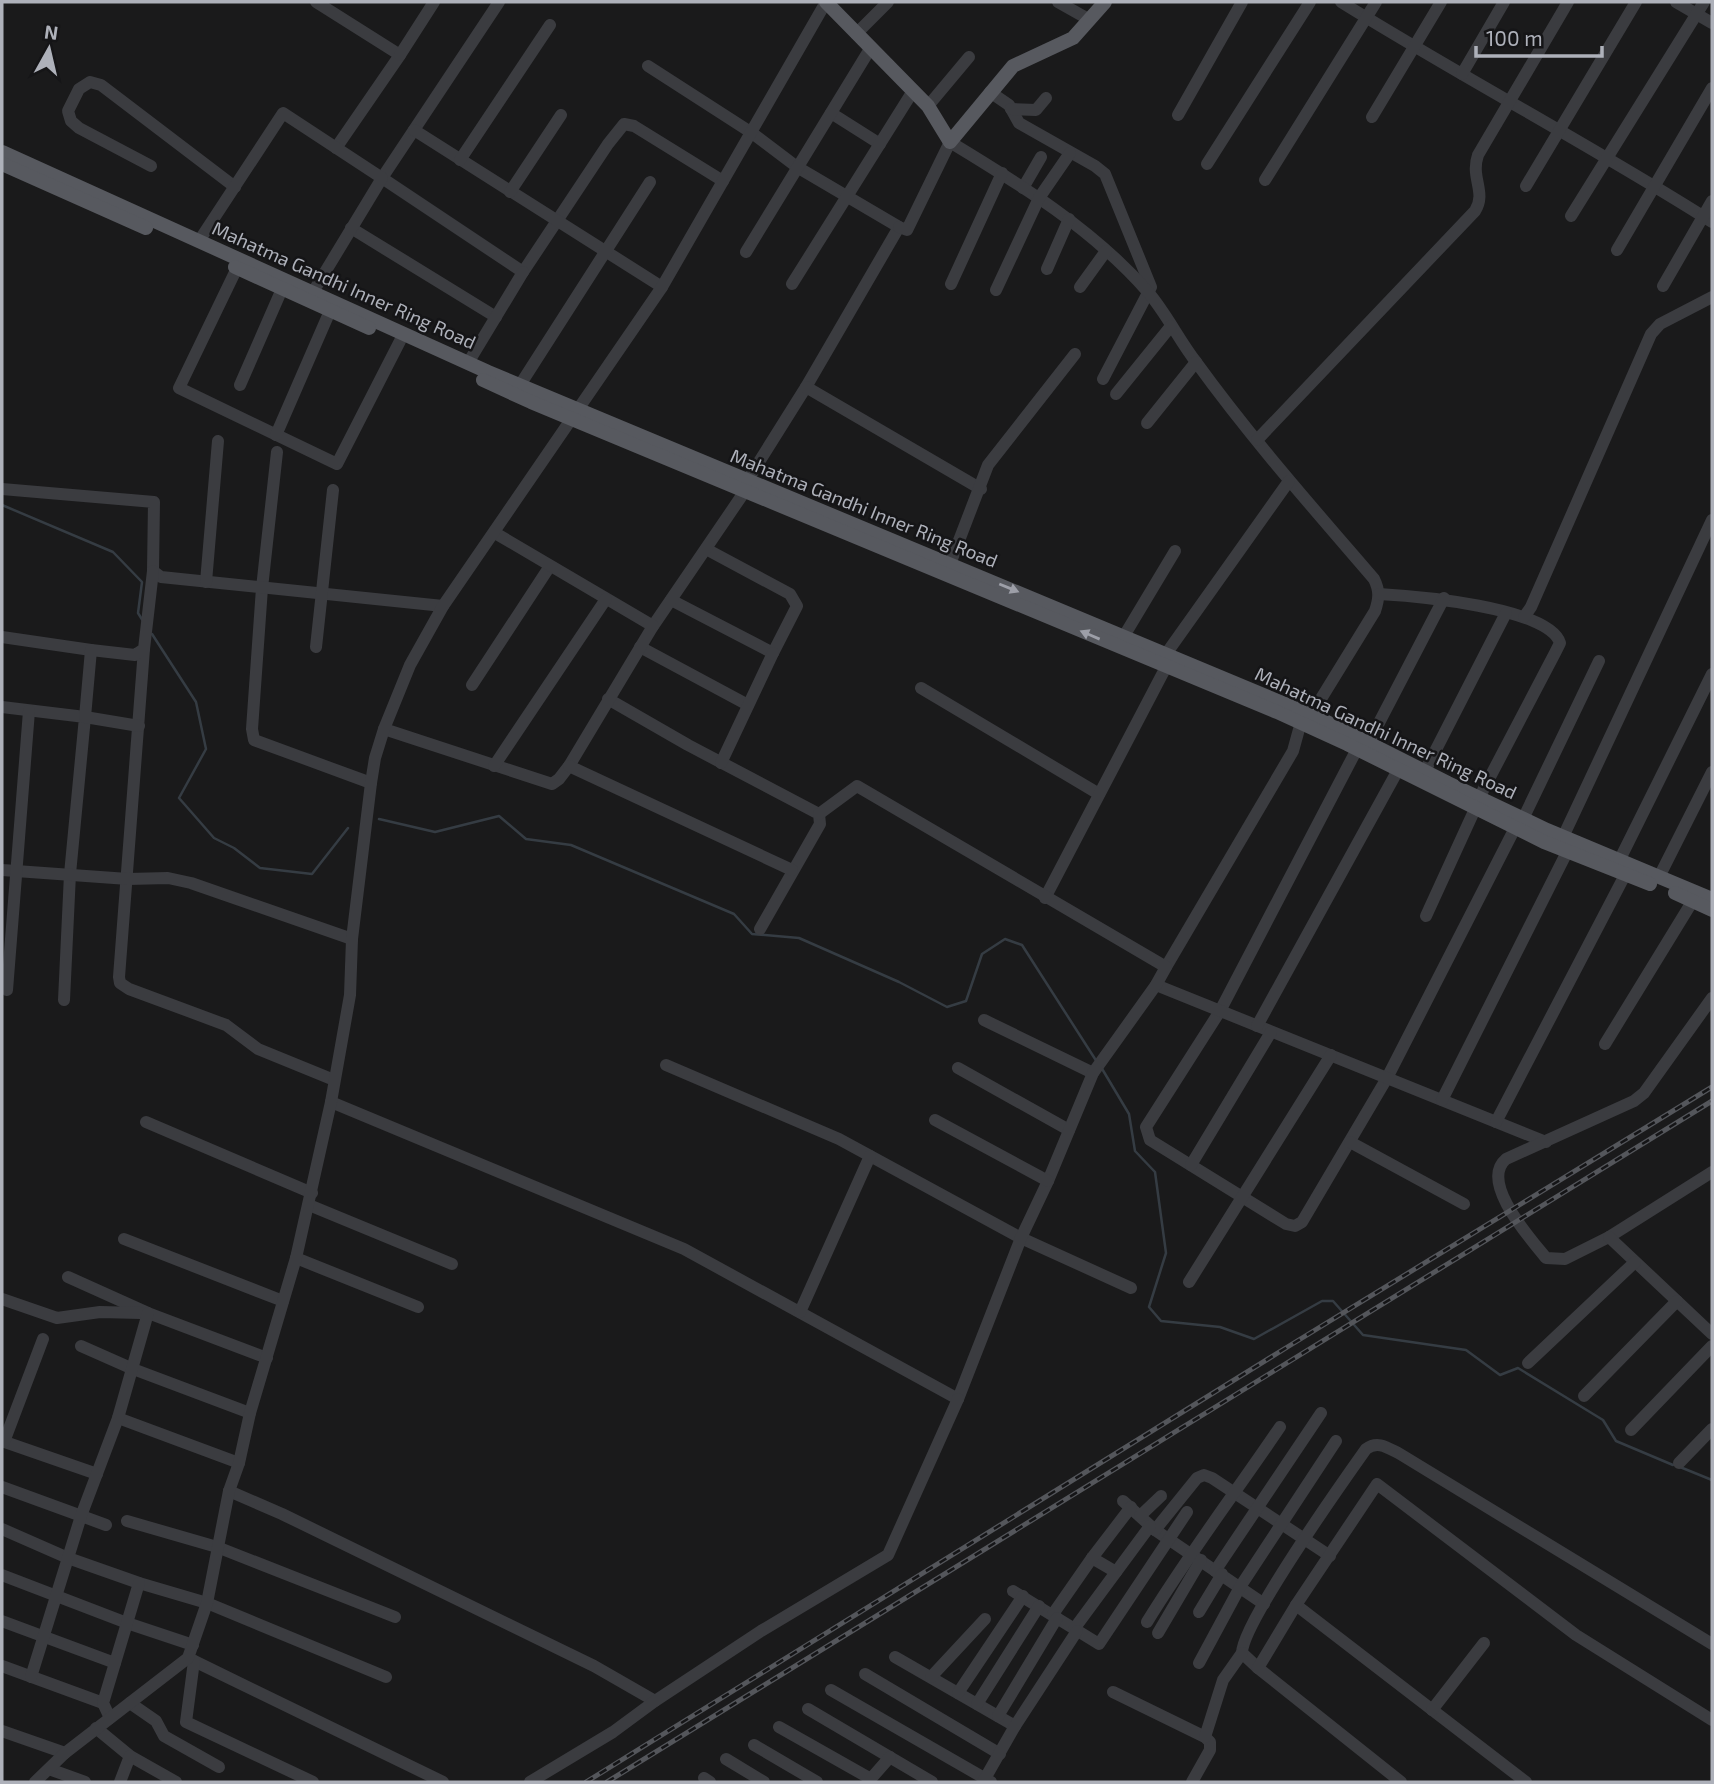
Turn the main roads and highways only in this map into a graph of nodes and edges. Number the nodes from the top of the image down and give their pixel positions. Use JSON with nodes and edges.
{"nodes":[{"id":1,"x":1105,"y":2,"type":"edge"},
{"id":2,"x":831,"y":4,"type":"edge"},
{"id":3,"x":2,"y":152,"type":"edge"},
{"id":4,"x":2,"y":164,"type":"edge"},
{"id":5,"x":574,"y":414,"type":"junction"},
{"id":6,"x":746,"y":486,"type":"junction"},
{"id":7,"x":1166,"y":661,"type":"junction"},
{"id":8,"x":1363,"y":746,"type":"junction"},
{"id":9,"x":1477,"y":804,"type":"junction"},
{"id":10,"x":1622,"y":868,"type":"junction"},
{"id":11,"x":1712,"y":899,"type":"edge"},
{"id":12,"x":1712,"y":910,"type":"edge"}],
"edges":[{"from":1,"to":2,"type":"main road"},
{"from":3,"to":5,"type":"main road","name":"Mahatma Gandhi Inner Ring Road"},
{"from":4,"to":5,"type":"main road","name":"Mahatma Gandhi Inner Ring Road"},
{"from":5,"to":6,"type":"main road","name":"Mahatma Gandhi Inner Ring Road"},
{"from":7,"to":6,"type":"main road","name":"Mahatma Gandhi Inner Ring Road","one_way":true},
{"from":6,"to":7,"type":"main road","name":"Mahatma Gandhi Inner Ring Road","one_way":true},
{"from":7,"to":8,"type":"main road","name":"Mahatma Gandhi Inner Ring Road"},
{"from":8,"to":9,"type":"main road","name":"Mahatma Gandhi Inner Ring Road"},
{"from":8,"to":9,"type":"main road","name":"Mahatma Gandhi Inner Ring Road"},
{"from":9,"to":10,"type":"main road","name":"Mahatma Gandhi Inner Ring Road"},
{"from":10,"to":11,"type":"main road","name":"Mahatma Gandhi Inner Ring Road"},
{"from":10,"to":12,"type":"main road","name":"Mahatma Gandhi Inner Ring Road"}]}
